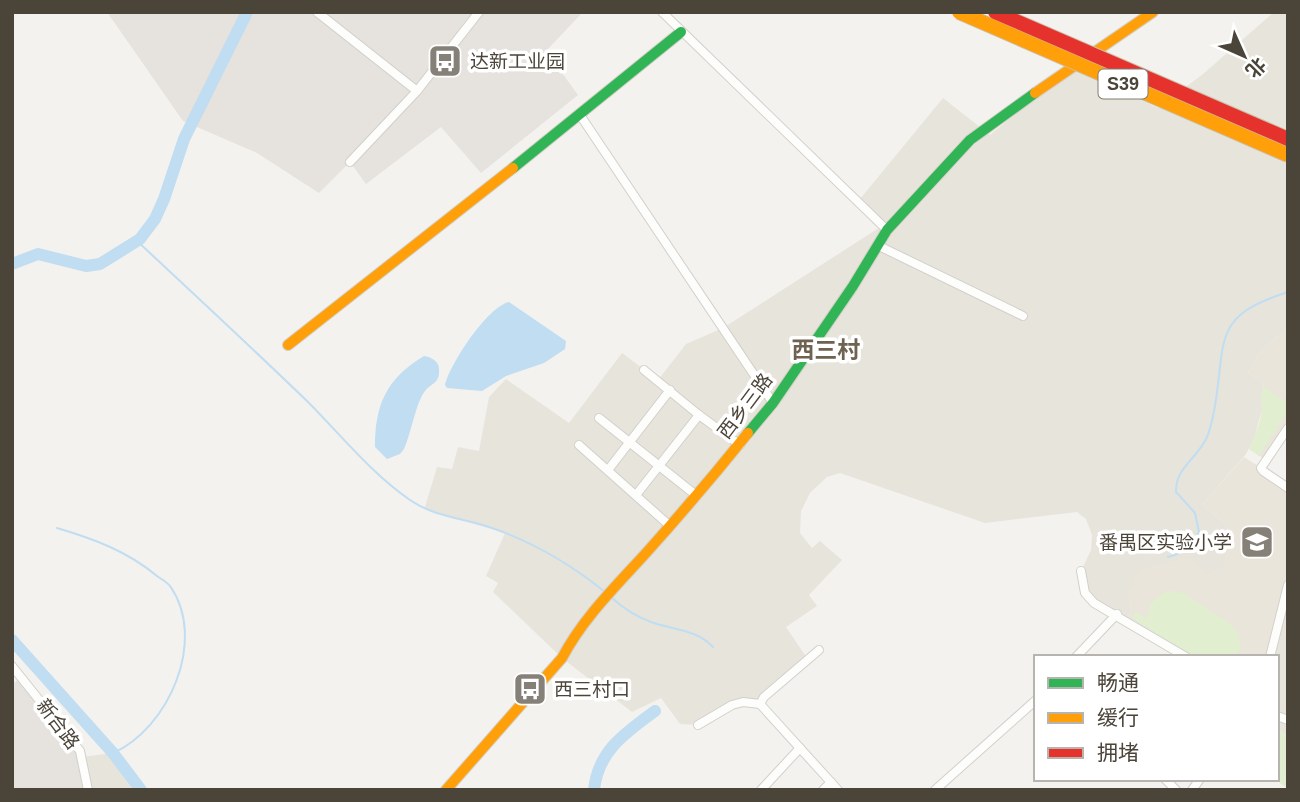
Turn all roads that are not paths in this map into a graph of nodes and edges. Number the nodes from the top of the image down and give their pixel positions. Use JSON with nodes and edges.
{"nodes":[{"id":1,"x":317,"y":12,"type":"edge"},
{"id":2,"x":479,"y":12,"type":"edge"},
{"id":3,"x":662,"y":12,"type":"edge"},
{"id":4,"x":959,"y":12,"type":"edge"},
{"id":5,"x":995,"y":12,"type":"edge"},
{"id":6,"x":1153,"y":12,"type":"edge"},
{"id":7,"x":681,"y":32,"type":"junction"},
{"id":8,"x":417,"y":91,"type":"junction"},
{"id":9,"x":580,"y":115,"type":"junction"},
{"id":10,"x":1288,"y":139,"type":"edge"},
{"id":11,"x":1288,"y":155,"type":"edge"},
{"id":12,"x":350,"y":162,"type":"dead end"},
{"id":13,"x":887,"y":230,"type":"junction"},
{"id":14,"x":877,"y":245,"type":"junction"},
{"id":15,"x":1023,"y":316,"type":"dead end"},
{"id":16,"x":288,"y":345,"type":"dead end"},
{"id":17,"x":644,"y":370,"type":"dead end"},
{"id":18,"x":670,"y":390,"type":"junction"},
{"id":19,"x":774,"y":402,"type":"junction"},
{"id":20,"x":699,"y":415,"type":"junction"},
{"id":21,"x":599,"y":418,"type":"dead end"},
{"id":22,"x":1288,"y":428,"type":"edge"},
{"id":23,"x":630,"y":442,"type":"junction"},
{"id":24,"x":579,"y":445,"type":"dead end"},
{"id":25,"x":740,"y":445,"type":"junction"},
{"id":26,"x":660,"y":465,"type":"junction"},
{"id":27,"x":608,"y":470,"type":"junction"},
{"id":28,"x":1288,"y":488,"type":"edge"},
{"id":29,"x":636,"y":495,"type":"junction"},
{"id":30,"x":697,"y":496,"type":"junction"},
{"id":31,"x":670,"y":526,"type":"junction"},
{"id":32,"x":1081,"y":570,"type":"dead end"},
{"id":33,"x":1288,"y":585,"type":"edge"},
{"id":34,"x":1116,"y":614,"type":"junction"},
{"id":35,"x":819,"y":650,"type":"dead end"},
{"id":36,"x":1078,"y":655,"type":"edge"},
{"id":37,"x":1183,"y":655,"type":"edge"},
{"id":38,"x":1270,"y":655,"type":"edge"},
{"id":39,"x":12,"y":666,"type":"edge"},
{"id":40,"x":1034,"y":702,"type":"edge"},
{"id":41,"x":760,"y":704,"type":"junction"},
{"id":42,"x":698,"y":725,"type":"dead end"},
{"id":43,"x":800,"y":748,"type":"junction"},
{"id":44,"x":831,"y":782,"type":"junction"},
{"id":45,"x":88,"y":790,"type":"edge"},
{"id":46,"x":446,"y":790,"type":"edge"},
{"id":47,"x":761,"y":790,"type":"edge"},
{"id":48,"x":823,"y":790,"type":"edge"},
{"id":49,"x":838,"y":790,"type":"edge"},
{"id":50,"x":934,"y":790,"type":"edge"}],
"edges":[{"from":1,"to":8,"type":"street"},
{"from":2,"to":8,"type":"street"},
{"from":3,"to":7,"type":"street"},
{"from":4,"to":11,"type":"main road","number":"S39","bridge":true},
{"from":5,"to":10,"type":"main road","number":"S39","bridge":true},
{"from":6,"to":13,"type":"main road","name":"西乡三路"},
{"from":7,"to":9,"type":"main road"},
{"from":7,"to":13,"type":"street"},
{"from":8,"to":12,"type":"street"},
{"from":9,"to":16,"type":"main road"},
{"from":9,"to":19,"type":"street"},
{"from":13,"to":14,"type":"main road","name":"西乡三路"},
{"from":14,"to":15,"type":"street"},
{"from":14,"to":19,"type":"main road","name":"西乡三路"},
{"from":17,"to":18,"type":"street"},
{"from":18,"to":20,"type":"street"},
{"from":18,"to":23,"type":"street"},
{"from":19,"to":25,"type":"main road","name":"西乡三路"},
{"from":20,"to":25,"type":"street"},
{"from":20,"to":26,"type":"street"},
{"from":21,"to":23,"type":"street"},
{"from":22,"to":28,"type":"street"},
{"from":23,"to":26,"type":"street"},
{"from":23,"to":27,"type":"street"},
{"from":24,"to":27,"type":"street"},
{"from":25,"to":30,"type":"main road","name":"西乡三路"},
{"from":26,"to":29,"type":"street"},
{"from":26,"to":30,"type":"street"},
{"from":27,"to":29,"type":"street"},
{"from":29,"to":31,"type":"street"},
{"from":30,"to":31,"type":"main road","name":"西乡三路"},
{"from":31,"to":46,"type":"main road","name":"西乡三路"},
{"from":32,"to":34,"type":"street"},
{"from":33,"to":38,"type":"street"},
{"from":34,"to":36,"type":"street"},
{"from":34,"to":37,"type":"street"},
{"from":35,"to":41,"type":"street"},
{"from":39,"to":45,"type":"street","name":"新合路"},
{"from":40,"to":50,"type":"street"},
{"from":41,"to":42,"type":"street"},
{"from":41,"to":43,"type":"street"},
{"from":43,"to":44,"type":"street"},
{"from":43,"to":47,"type":"street"},
{"from":44,"to":48,"type":"street"},
{"from":44,"to":49,"type":"street"}]}
